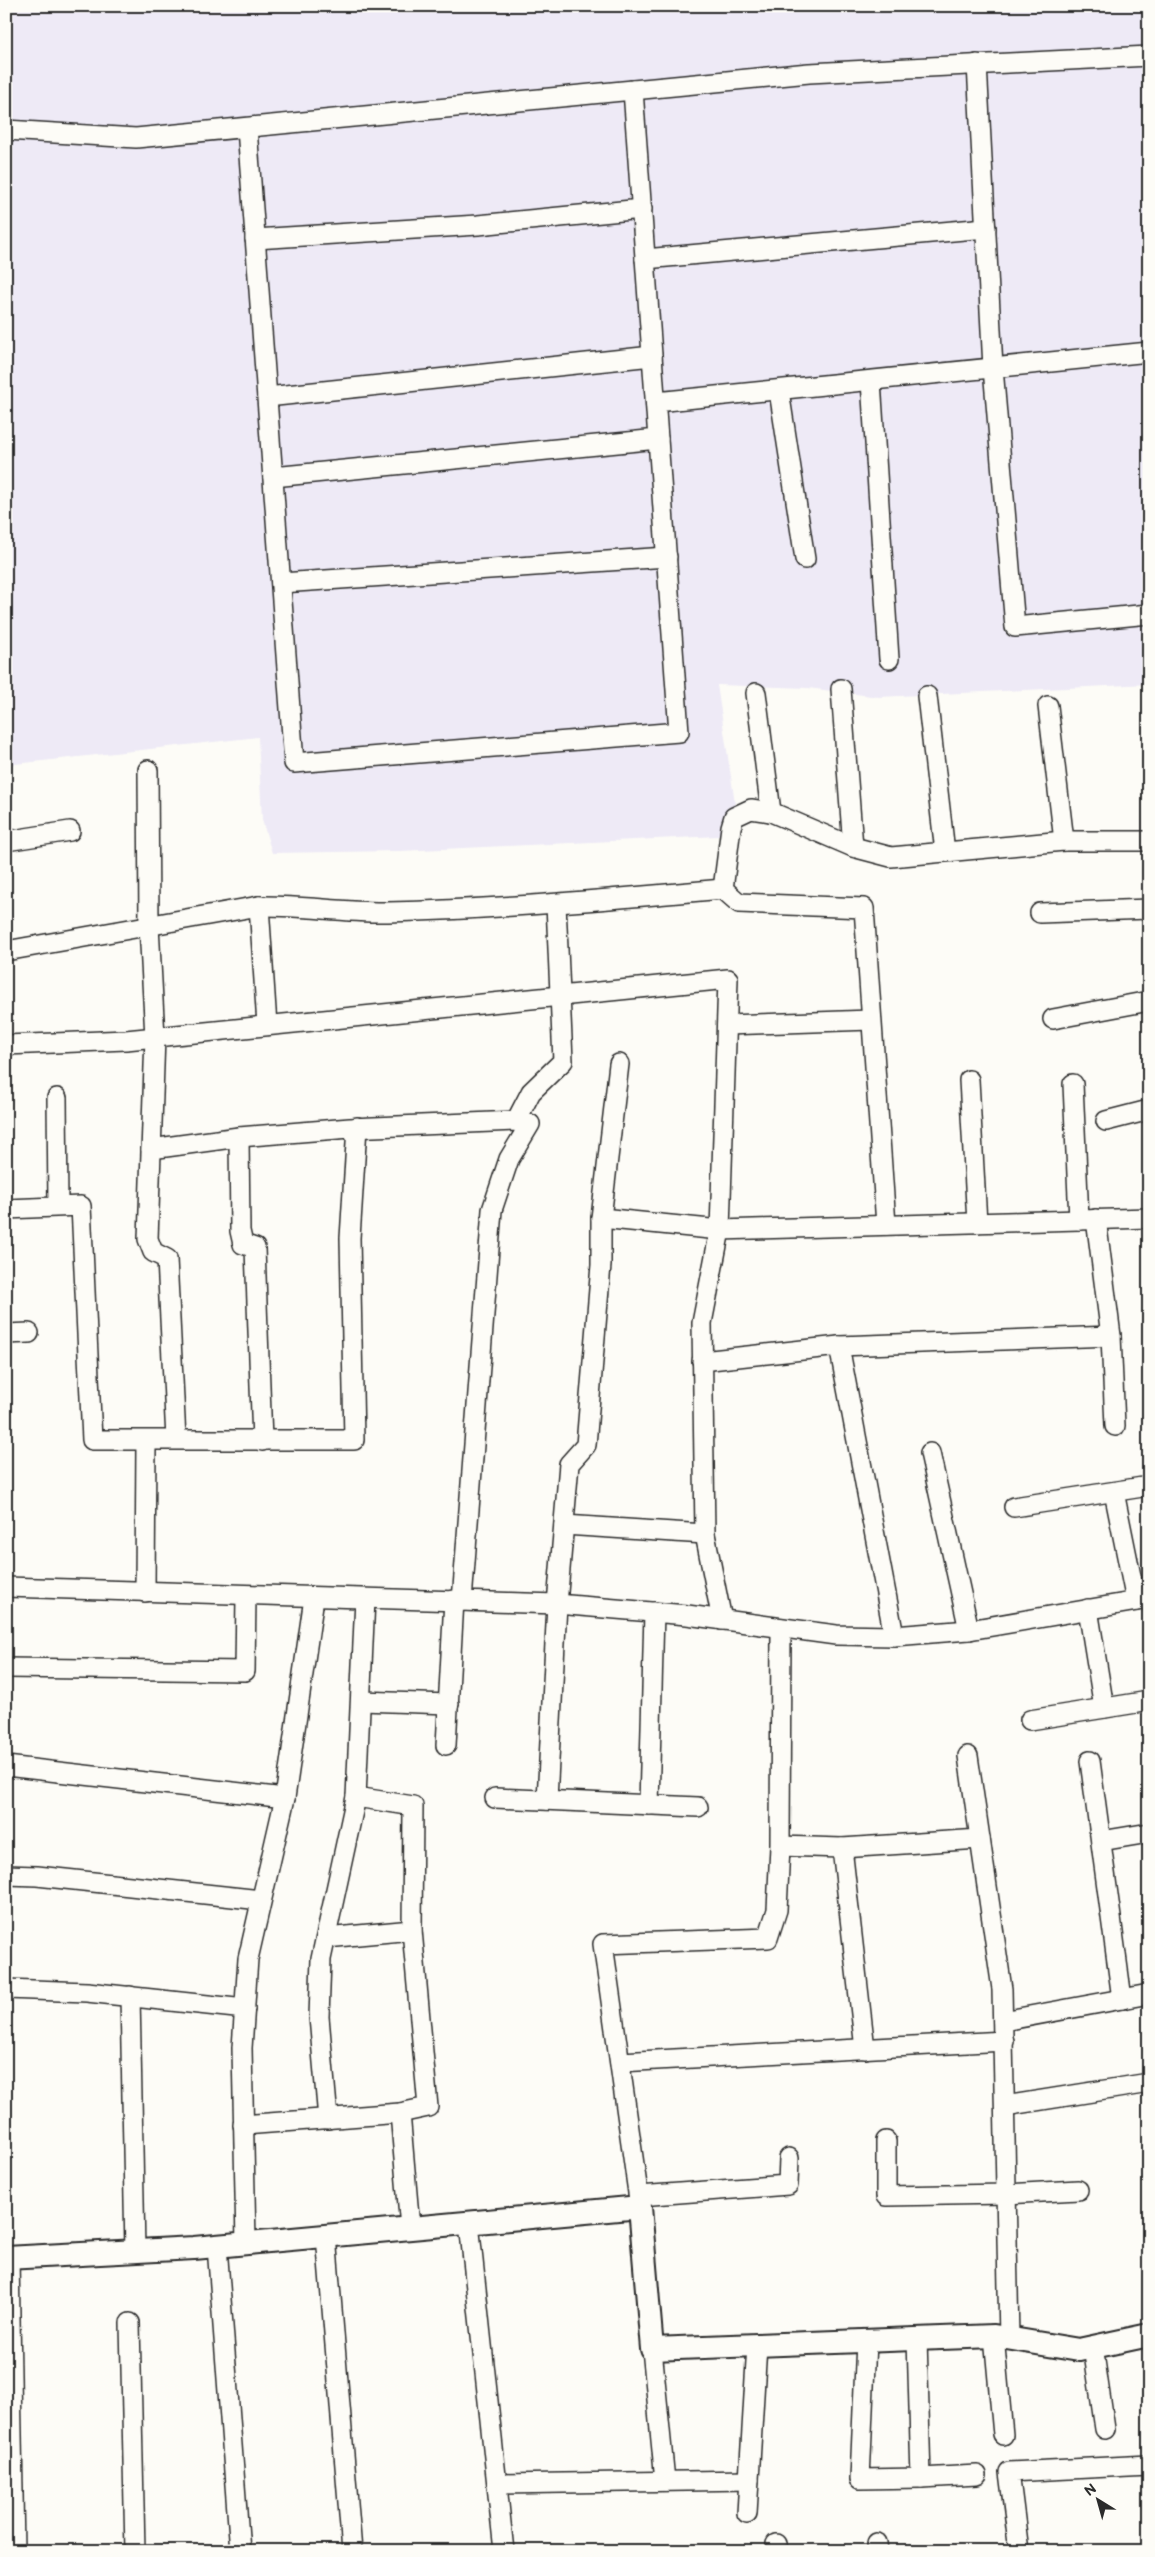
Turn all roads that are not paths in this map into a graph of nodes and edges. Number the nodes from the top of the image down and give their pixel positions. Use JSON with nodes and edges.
{"nodes":[{"id":1,"x":1149,"y":56,"type":"edge"},
{"id":2,"x":977,"y":64,"type":"junction"},
{"id":3,"x":633,"y":90,"type":"junction"},
{"id":4,"x":247,"y":128,"type":"junction"},
{"id":5,"x":6,"y":130,"type":"edge"},
{"id":6,"x":642,"y":209,"type":"junction"},
{"id":7,"x":986,"y":228,"type":"junction"},
{"id":8,"x":255,"y":239,"type":"junction"},
{"id":9,"x":645,"y":259,"type":"junction"},
{"id":10,"x":1149,"y":352,"type":"edge"},
{"id":11,"x":652,"y":356,"type":"junction"},
{"id":12,"x":993,"y":368,"type":"junction"},
{"id":13,"x":871,"y":381,"type":"junction"},
{"id":14,"x":779,"y":390,"type":"junction"},
{"id":15,"x":267,"y":396,"type":"junction"},
{"id":16,"x":656,"y":402,"type":"junction"},
{"id":17,"x":658,"y":439,"type":"junction"},
{"id":18,"x":273,"y":477,"type":"junction"},
{"id":19,"x":667,"y":557,"type":"junction"},
{"id":20,"x":805,"y":559,"type":"dead end"},
{"id":21,"x":281,"y":583,"type":"junction"},
{"id":22,"x":1149,"y":614,"type":"edge"},
{"id":23,"x":889,"y":659,"type":"dead end"},
{"id":24,"x":841,"y":689,"type":"dead end"},
{"id":25,"x":756,"y":693,"type":"dead end"},
{"id":26,"x":927,"y":696,"type":"dead end"},
{"id":27,"x":1048,"y":706,"type":"dead end"},
{"id":28,"x":148,"y":770,"type":"dead end"},
{"id":29,"x":771,"y":812,"type":"junction"},
{"id":30,"x":70,"y":831,"type":"dead end"},
{"id":31,"x":1064,"y":840,"type":"junction"},
{"id":32,"x":6,"y":841,"type":"edge"},
{"id":33,"x":1149,"y":841,"type":"edge"},
{"id":34,"x":853,"y":846,"type":"junction"},
{"id":35,"x":945,"y":852,"type":"junction"},
{"id":36,"x":723,"y":889,"type":"junction"},
{"id":37,"x":556,"y":904,"type":"junction"},
{"id":38,"x":259,"y":906,"type":"junction"},
{"id":39,"x":1149,"y":909,"type":"edge"},
{"id":40,"x":1040,"y":913,"type":"dead end"},
{"id":41,"x":149,"y":926,"type":"junction"},
{"id":42,"x":6,"y":951,"type":"edge"},
{"id":43,"x":560,"y":996,"type":"junction"},
{"id":44,"x":1149,"y":1001,"type":"edge"},
{"id":45,"x":1053,"y":1018,"type":"dead end"},
{"id":46,"x":872,"y":1020,"type":"junction"},
{"id":47,"x":267,"y":1025,"type":"junction"},
{"id":48,"x":727,"y":1025,"type":"junction"},
{"id":49,"x":155,"y":1037,"type":"junction"},
{"id":50,"x":6,"y":1045,"type":"edge"},
{"id":51,"x":619,"y":1064,"type":"dead end"},
{"id":52,"x":969,"y":1080,"type":"dead end"},
{"id":53,"x":1073,"y":1084,"type":"dead end"},
{"id":54,"x":57,"y":1098,"type":"dead end"},
{"id":55,"x":1149,"y":1110,"type":"edge"},
{"id":56,"x":516,"y":1121,"type":"junction"},
{"id":57,"x":1106,"y":1121,"type":"dead end"},
{"id":58,"x":357,"y":1127,"type":"junction"},
{"id":59,"x":239,"y":1137,"type":"junction"},
{"id":60,"x":151,"y":1149,"type":"junction"},
{"id":61,"x":58,"y":1206,"type":"junction"},
{"id":62,"x":6,"y":1209,"type":"edge"},
{"id":63,"x":601,"y":1218,"type":"junction"},
{"id":64,"x":1149,"y":1218,"type":"edge"},
{"id":65,"x":1088,"y":1219,"type":"junction"},
{"id":66,"x":977,"y":1223,"type":"junction"},
{"id":67,"x":886,"y":1225,"type":"junction"},
{"id":68,"x":720,"y":1230,"type":"junction"},
{"id":69,"x":29,"y":1333,"type":"dead end"},
{"id":70,"x":6,"y":1334,"type":"edge"},
{"id":71,"x":1111,"y":1336,"type":"junction"},
{"id":72,"x":839,"y":1346,"type":"junction"},
{"id":73,"x":702,"y":1360,"type":"junction"},
{"id":74,"x":1115,"y":1426,"type":"dead end"},
{"id":75,"x":176,"y":1440,"type":"junction"},
{"id":76,"x":146,"y":1441,"type":"junction"},
{"id":77,"x":262,"y":1441,"type":"junction"},
{"id":78,"x":930,"y":1452,"type":"dead end"},
{"id":79,"x":1149,"y":1486,"type":"edge"},
{"id":80,"x":1114,"y":1492,"type":"junction"},
{"id":81,"x":1014,"y":1507,"type":"dead end"},
{"id":82,"x":564,"y":1525,"type":"junction"},
{"id":83,"x":705,"y":1534,"type":"junction"},
{"id":84,"x":6,"y":1587,"type":"edge"},
{"id":85,"x":145,"y":1592,"type":"junction"},
{"id":86,"x":246,"y":1596,"type":"junction"},
{"id":87,"x":314,"y":1598,"type":"junction"},
{"id":88,"x":365,"y":1599,"type":"junction"},
{"id":89,"x":1142,"y":1600,"type":"edge"},
{"id":90,"x":458,"y":1601,"type":"junction"},
{"id":91,"x":556,"y":1604,"type":"junction"},
{"id":92,"x":1088,"y":1609,"type":"junction"},
{"id":93,"x":654,"y":1612,"type":"junction"},
{"id":94,"x":722,"y":1620,"type":"junction"},
{"id":95,"x":781,"y":1628,"type":"junction"},
{"id":96,"x":969,"y":1630,"type":"junction"},
{"id":97,"x":894,"y":1636,"type":"junction"},
{"id":98,"x":6,"y":1668,"type":"edge"},
{"id":99,"x":361,"y":1701,"type":"junction"},
{"id":100,"x":1149,"y":1701,"type":"edge"},
{"id":101,"x":449,"y":1704,"type":"junction"},
{"id":102,"x":1104,"y":1708,"type":"junction"},
{"id":103,"x":1030,"y":1720,"type":"dead end"},
{"id":104,"x":446,"y":1745,"type":"dead end"},
{"id":105,"x":968,"y":1756,"type":"dead end"},
{"id":106,"x":1090,"y":1761,"type":"dead end"},
{"id":107,"x":6,"y":1766,"type":"edge"},
{"id":108,"x":356,"y":1797,"type":"junction"},
{"id":109,"x":285,"y":1798,"type":"junction"},
{"id":110,"x":495,"y":1798,"type":"dead end"},
{"id":111,"x":548,"y":1800,"type":"junction"},
{"id":112,"x":648,"y":1804,"type":"junction"},
{"id":113,"x":698,"y":1807,"type":"dead end"},
{"id":114,"x":1149,"y":1833,"type":"edge"},
{"id":115,"x":980,"y":1839,"type":"junction"},
{"id":116,"x":1101,"y":1841,"type":"junction"},
{"id":117,"x":780,"y":1846,"type":"junction"},
{"id":118,"x":842,"y":1848,"type":"junction"},
{"id":119,"x":6,"y":1876,"type":"edge"},
{"id":120,"x":261,"y":1900,"type":"junction"},
{"id":121,"x":412,"y":1930,"type":"junction"},
{"id":122,"x":326,"y":1938,"type":"junction"},
{"id":123,"x":6,"y":1989,"type":"edge"},
{"id":124,"x":1149,"y":1994,"type":"edge"},
{"id":125,"x":130,"y":1996,"type":"junction"},
{"id":126,"x":1122,"y":1999,"type":"junction"},
{"id":127,"x":245,"y":2009,"type":"junction"},
{"id":128,"x":1003,"y":2021,"type":"junction"},
{"id":129,"x":1004,"y":2041,"type":"junction"},
{"id":130,"x":865,"y":2049,"type":"junction"},
{"id":131,"x":620,"y":2062,"type":"junction"},
{"id":132,"x":1149,"y":2083,"type":"edge"},
{"id":133,"x":1005,"y":2106,"type":"junction"},
{"id":134,"x":400,"y":2113,"type":"junction"},
{"id":135,"x":328,"y":2119,"type":"junction"},
{"id":136,"x":243,"y":2125,"type":"junction"},
{"id":137,"x":886,"y":2141,"type":"dead end"},
{"id":138,"x":789,"y":2158,"type":"dead end"},
{"id":139,"x":1078,"y":2190,"type":"dead end"},
{"id":140,"x":1007,"y":2194,"type":"junction"},
{"id":141,"x":639,"y":2202,"type":"junction"},
{"id":142,"x":469,"y":2223,"type":"junction"},
{"id":143,"x":410,"y":2228,"type":"junction"},
{"id":144,"x":326,"y":2236,"type":"junction"},
{"id":145,"x":246,"y":2243,"type":"junction"},
{"id":146,"x":217,"y":2246,"type":"junction"},
{"id":147,"x":135,"y":2251,"type":"junction"},
{"id":148,"x":8,"y":2258,"type":"edge"},
{"id":149,"x":130,"y":2323,"type":"dead end"},
{"id":150,"x":1149,"y":2335,"type":"edge"},
{"id":151,"x":1002,"y":2337,"type":"junction"},
{"id":152,"x":917,"y":2339,"type":"junction"},
{"id":153,"x":866,"y":2341,"type":"junction"},
{"id":154,"x":756,"y":2345,"type":"junction"},
{"id":155,"x":1093,"y":2347,"type":"junction"},
{"id":156,"x":652,"y":2349,"type":"junction"},
{"id":157,"x":1105,"y":2428,"type":"dead end"},
{"id":158,"x":1003,"y":2435,"type":"dead end"},
{"id":159,"x":1149,"y":2466,"type":"edge"},
{"id":160,"x":977,"y":2475,"type":"dead end"},
{"id":161,"x":921,"y":2478,"type":"junction"},
{"id":162,"x":749,"y":2480,"type":"junction"},
{"id":163,"x":665,"y":2481,"type":"junction"},
{"id":164,"x":497,"y":2484,"type":"junction"},
{"id":165,"x":747,"y":2513,"type":"dead end"},
{"id":166,"x":14,"y":2551,"type":"edge"},
{"id":167,"x":135,"y":2551,"type":"edge"},
{"id":168,"x":240,"y":2551,"type":"edge"},
{"id":169,"x":352,"y":2551,"type":"edge"},
{"id":170,"x":504,"y":2551,"type":"edge"},
{"id":171,"x":1019,"y":2551,"type":"edge"}],
"edges":[{"from":1,"to":2,"type":"street"},
{"from":2,"to":3,"type":"street"},
{"from":2,"to":7,"type":"street"},
{"from":3,"to":4,"type":"street"},
{"from":3,"to":6,"type":"street"},
{"from":4,"to":5,"type":"street"},
{"from":4,"to":8,"type":"street"},
{"from":6,"to":8,"type":"street"},
{"from":6,"to":9,"type":"street"},
{"from":7,"to":9,"type":"street"},
{"from":7,"to":12,"type":"street"},
{"from":8,"to":15,"type":"street"},
{"from":9,"to":11,"type":"street"},
{"from":10,"to":12,"type":"street"},
{"from":11,"to":15,"type":"street"},
{"from":11,"to":16,"type":"street"},
{"from":12,"to":13,"type":"street"},
{"from":12,"to":22,"type":"street"},
{"from":13,"to":14,"type":"street"},
{"from":13,"to":23,"type":"street"},
{"from":14,"to":16,"type":"street"},
{"from":14,"to":20,"type":"street"},
{"from":15,"to":18,"type":"street"},
{"from":16,"to":17,"type":"street"},
{"from":17,"to":18,"type":"street"},
{"from":17,"to":19,"type":"street"},
{"from":18,"to":21,"type":"street"},
{"from":19,"to":21,"type":"street"},
{"from":19,"to":21,"type":"street"},
{"from":24,"to":34,"type":"street"},
{"from":25,"to":29,"type":"street"},
{"from":26,"to":35,"type":"street"},
{"from":27,"to":31,"type":"street"},
{"from":28,"to":41,"type":"street"},
{"from":29,"to":34,"type":"street"},
{"from":29,"to":36,"type":"street"},
{"from":30,"to":32,"type":"street"},
{"from":31,"to":33,"type":"street"},
{"from":31,"to":35,"type":"street"},
{"from":34,"to":35,"type":"street"},
{"from":36,"to":37,"type":"street"},
{"from":36,"to":46,"type":"street"},
{"from":37,"to":38,"type":"street"},
{"from":37,"to":43,"type":"street"},
{"from":38,"to":41,"type":"street"},
{"from":38,"to":47,"type":"street"},
{"from":39,"to":40,"type":"street"},
{"from":41,"to":42,"type":"street"},
{"from":41,"to":49,"type":"street"},
{"from":43,"to":47,"type":"street"},
{"from":43,"to":48,"type":"street"},
{"from":43,"to":56,"type":"street"},
{"from":44,"to":45,"type":"street"},
{"from":46,"to":48,"type":"street"},
{"from":46,"to":67,"type":"street"},
{"from":47,"to":49,"type":"street"},
{"from":48,"to":68,"type":"street"},
{"from":49,"to":50,"type":"street"},
{"from":49,"to":60,"type":"street"},
{"from":51,"to":63,"type":"street"},
{"from":52,"to":66,"type":"street"},
{"from":53,"to":65,"type":"street"},
{"from":54,"to":61,"type":"street"},
{"from":55,"to":57,"type":"street"},
{"from":56,"to":58,"type":"street"},
{"from":56,"to":90,"type":"street"},
{"from":58,"to":59,"type":"street"},
{"from":58,"to":77,"type":"street"},
{"from":59,"to":60,"type":"street"},
{"from":59,"to":77,"type":"street"},
{"from":60,"to":75,"type":"street"},
{"from":61,"to":62,"type":"street"},
{"from":61,"to":76,"type":"street"},
{"from":63,"to":68,"type":"street"},
{"from":63,"to":82,"type":"street"},
{"from":64,"to":65,"type":"street"},
{"from":65,"to":66,"type":"street"},
{"from":65,"to":71,"type":"street"},
{"from":66,"to":67,"type":"street"},
{"from":67,"to":68,"type":"street"},
{"from":68,"to":73,"type":"street"},
{"from":69,"to":70,"type":"street"},
{"from":71,"to":72,"type":"street"},
{"from":71,"to":74,"type":"street"},
{"from":72,"to":73,"type":"street"},
{"from":72,"to":97,"type":"street"},
{"from":73,"to":83,"type":"street"},
{"from":75,"to":76,"type":"street"},
{"from":75,"to":77,"type":"street"},
{"from":76,"to":85,"type":"street"},
{"from":78,"to":96,"type":"street"},
{"from":79,"to":80,"type":"street"},
{"from":80,"to":81,"type":"street"},
{"from":80,"to":89,"type":"street"},
{"from":82,"to":83,"type":"street"},
{"from":82,"to":91,"type":"street"},
{"from":83,"to":94,"type":"street"},
{"from":84,"to":85,"type":"street"},
{"from":85,"to":86,"type":"street"},
{"from":86,"to":87,"type":"street"},
{"from":86,"to":98,"type":"street"},
{"from":87,"to":88,"type":"street"},
{"from":87,"to":109,"type":"street"},
{"from":88,"to":90,"type":"street"},
{"from":88,"to":99,"type":"street"},
{"from":89,"to":92,"type":"street"},
{"from":90,"to":91,"type":"street"},
{"from":90,"to":101,"type":"street"},
{"from":91,"to":93,"type":"street"},
{"from":91,"to":111,"type":"street"},
{"from":92,"to":96,"type":"street"},
{"from":92,"to":102,"type":"street"},
{"from":93,"to":94,"type":"street"},
{"from":93,"to":112,"type":"street"},
{"from":94,"to":95,"type":"street"},
{"from":95,"to":97,"type":"street"},
{"from":95,"to":117,"type":"street"},
{"from":96,"to":97,"type":"street"},
{"from":99,"to":101,"type":"street"},
{"from":99,"to":108,"type":"street"},
{"from":100,"to":102,"type":"street"},
{"from":101,"to":104,"type":"street"},
{"from":102,"to":103,"type":"street"},
{"from":105,"to":115,"type":"street"},
{"from":106,"to":116,"type":"street"},
{"from":107,"to":109,"type":"street"},
{"from":108,"to":121,"type":"street"},
{"from":108,"to":122,"type":"street"},
{"from":109,"to":120,"type":"street"},
{"from":110,"to":111,"type":"street"},
{"from":111,"to":112,"type":"street"},
{"from":112,"to":113,"type":"street"},
{"from":114,"to":116,"type":"street"},
{"from":115,"to":118,"type":"street"},
{"from":115,"to":128,"type":"street"},
{"from":116,"to":126,"type":"street"},
{"from":117,"to":118,"type":"street"},
{"from":117,"to":131,"type":"street"},
{"from":118,"to":130,"type":"street"},
{"from":119,"to":120,"type":"street"},
{"from":120,"to":127,"type":"street"},
{"from":121,"to":122,"type":"street"},
{"from":121,"to":134,"type":"street"},
{"from":122,"to":135,"type":"street"},
{"from":123,"to":125,"type":"street"},
{"from":124,"to":126,"type":"street"},
{"from":125,"to":127,"type":"street"},
{"from":125,"to":147,"type":"street"},
{"from":126,"to":128,"type":"street"},
{"from":127,"to":136,"type":"street"},
{"from":128,"to":129,"type":"street"},
{"from":129,"to":130,"type":"street"},
{"from":129,"to":133,"type":"street"},
{"from":130,"to":131,"type":"street"},
{"from":131,"to":141,"type":"street"},
{"from":132,"to":133,"type":"street"},
{"from":133,"to":140,"type":"street"},
{"from":134,"to":135,"type":"street"},
{"from":134,"to":143,"type":"street"},
{"from":135,"to":136,"type":"street"},
{"from":136,"to":145,"type":"street"},
{"from":137,"to":140,"type":"street"},
{"from":138,"to":141,"type":"street"},
{"from":139,"to":140,"type":"street"},
{"from":140,"to":151,"type":"street"},
{"from":141,"to":142,"type":"street"},
{"from":141,"to":156,"type":"street"},
{"from":142,"to":143,"type":"street"},
{"from":142,"to":164,"type":"street"},
{"from":143,"to":144,"type":"street"},
{"from":144,"to":145,"type":"street"},
{"from":144,"to":169,"type":"street"},
{"from":145,"to":146,"type":"street"},
{"from":146,"to":147,"type":"street"},
{"from":146,"to":168,"type":"street"},
{"from":147,"to":148,"type":"street"},
{"from":148,"to":166,"type":"street"},
{"from":149,"to":167,"type":"street"},
{"from":150,"to":155,"type":"street"},
{"from":151,"to":152,"type":"street"},
{"from":151,"to":155,"type":"street"},
{"from":151,"to":158,"type":"street"},
{"from":152,"to":153,"type":"street"},
{"from":152,"to":161,"type":"street"},
{"from":153,"to":154,"type":"street"},
{"from":153,"to":161,"type":"street"},
{"from":154,"to":156,"type":"street"},
{"from":154,"to":162,"type":"street"},
{"from":155,"to":157,"type":"street"},
{"from":156,"to":163,"type":"street"},
{"from":159,"to":171,"type":"street"},
{"from":160,"to":161,"type":"street"},
{"from":162,"to":163,"type":"street"},
{"from":162,"to":165,"type":"street"},
{"from":163,"to":164,"type":"street"},
{"from":164,"to":170,"type":"street"}]}
